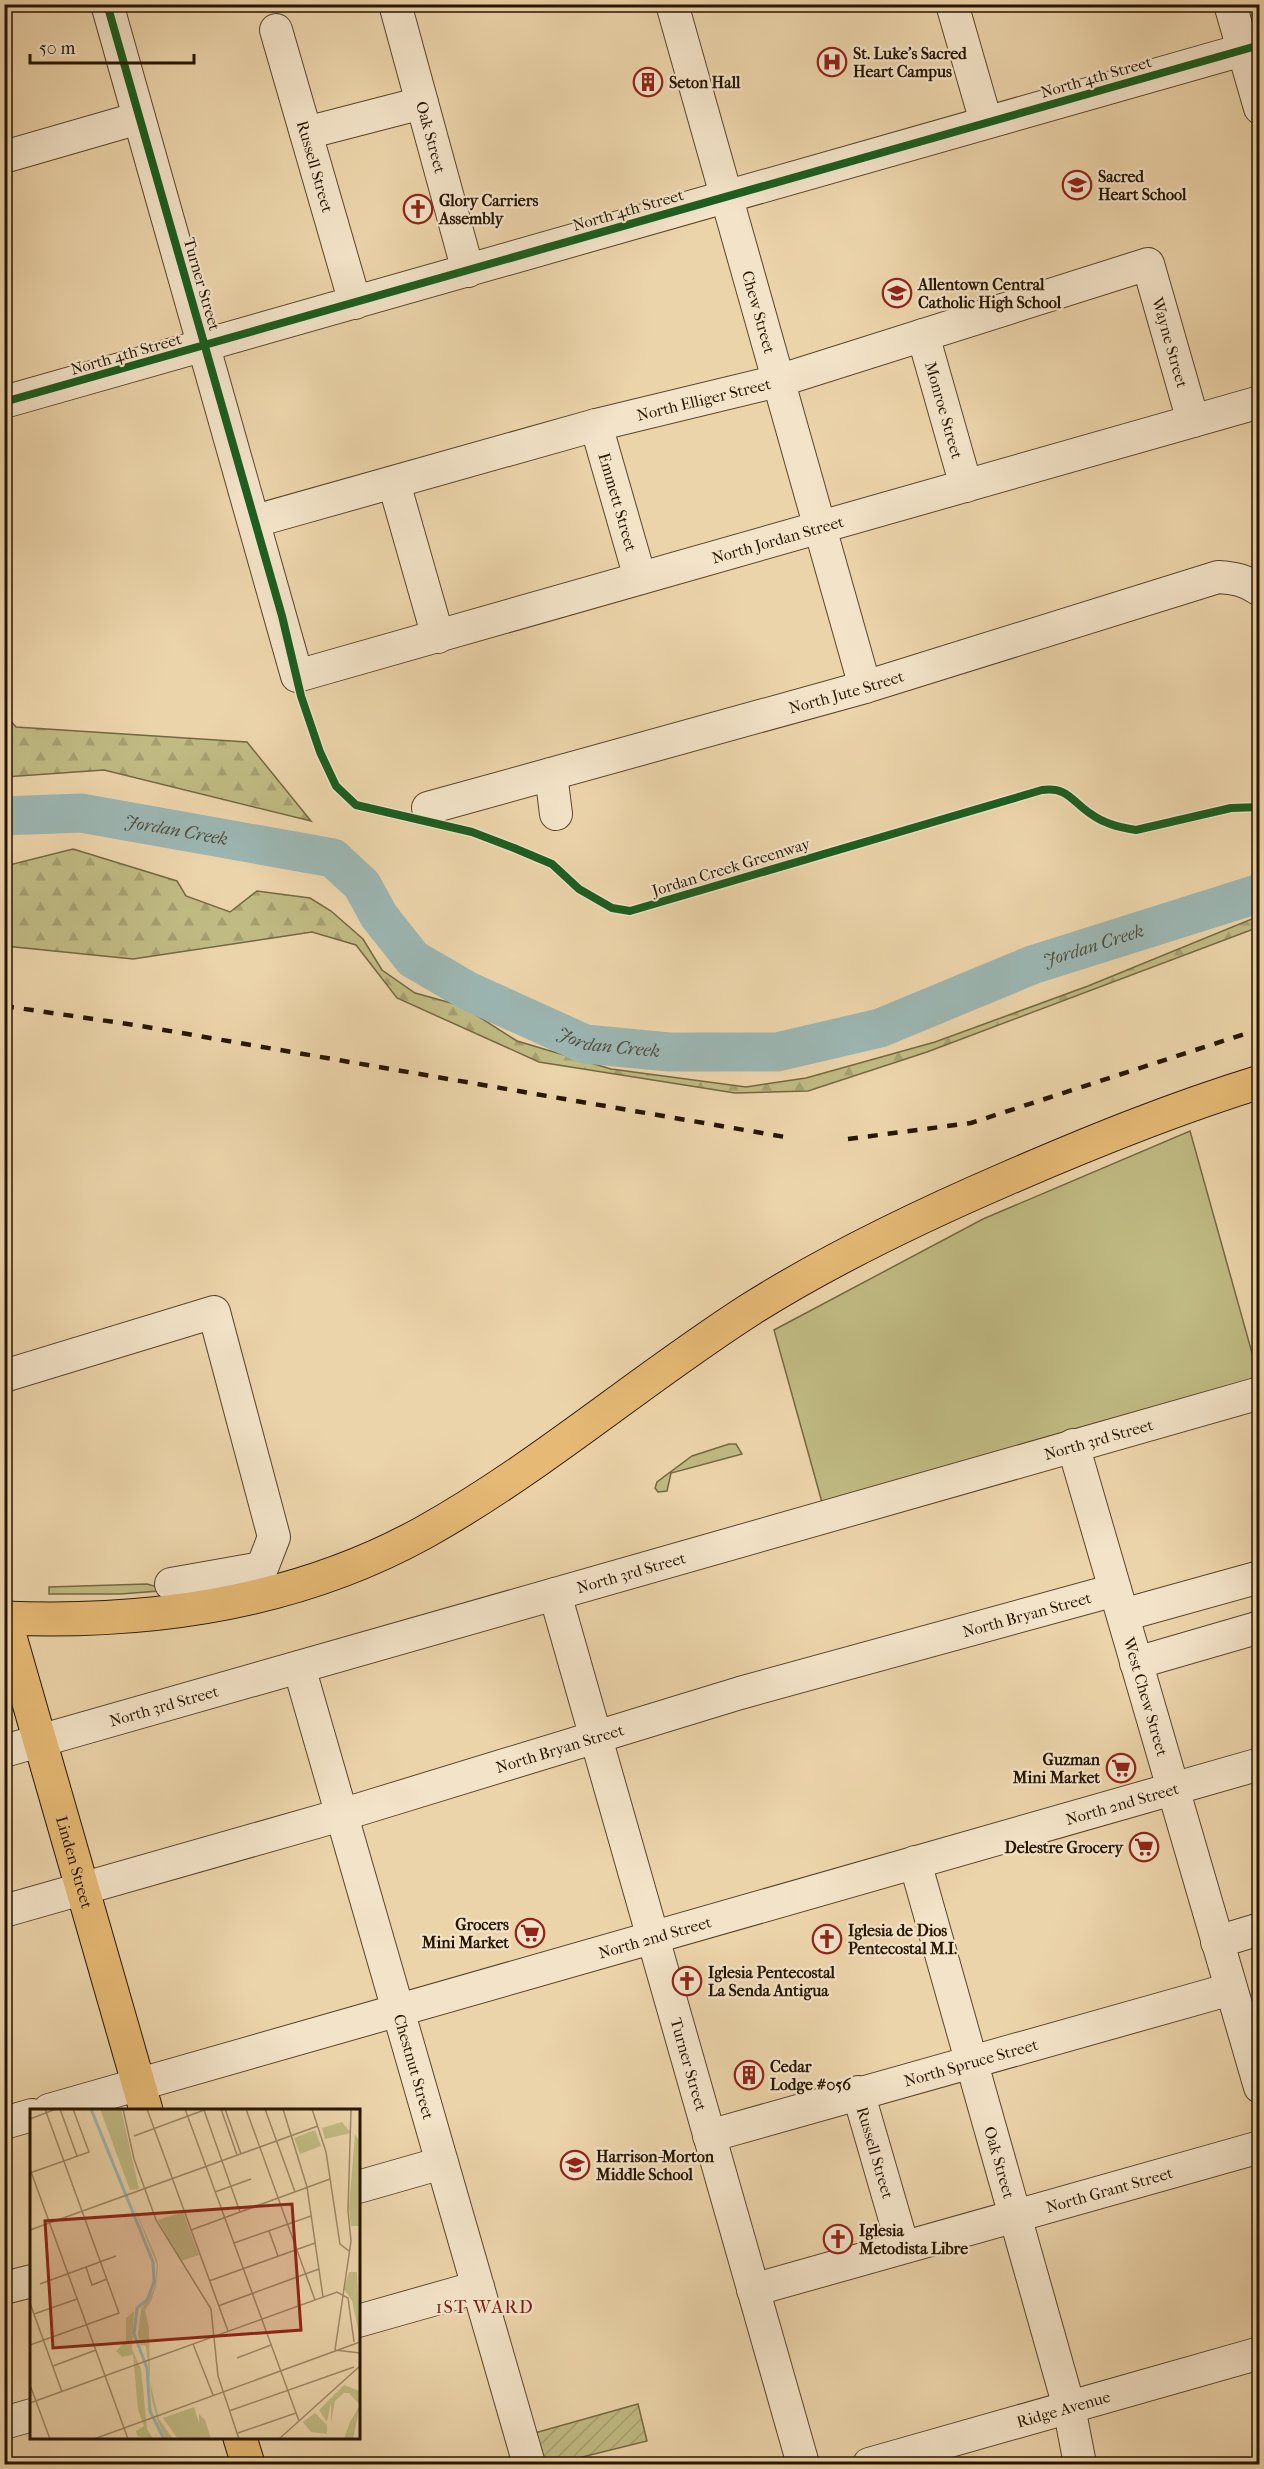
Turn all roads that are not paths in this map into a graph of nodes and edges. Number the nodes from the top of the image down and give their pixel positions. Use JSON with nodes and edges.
{"nodes":[{"id":1,"x":107,"y":4,"type":"edge"},
{"id":2,"x":395,"y":4,"type":"edge"},
{"id":3,"x":672,"y":4,"type":"edge"},
{"id":4,"x":952,"y":4,"type":"edge"},
{"id":5,"x":1230,"y":4,"type":"edge"},
{"id":6,"x":276,"y":30,"type":"dead end"},
{"id":7,"x":1251,"y":47,"type":"edge"},
{"id":8,"x":422,"y":103,"type":"junction"},
{"id":9,"x":1260,"y":108,"type":"edge"},
{"id":10,"x":139,"y":118,"type":"junction"},
{"id":11,"x":986,"y":122,"type":"junction"},
{"id":12,"x":306,"y":133,"type":"junction"},
{"id":13,"x":4,"y":157,"type":"edge"},
{"id":14,"x":726,"y":195,"type":"junction"},
{"id":15,"x":1148,"y":264,"type":"joint"},
{"id":16,"x":468,"y":271,"type":"junction"},
{"id":17,"x":356,"y":303,"type":"junction"},
{"id":18,"x":923,"y":335,"type":"junction"},
{"id":19,"x":205,"y":346,"type":"junction"},
{"id":20,"x":778,"y":381,"type":"junction"},
{"id":21,"x":4,"y":402,"type":"edge"},
{"id":22,"x":1260,"y":402,"type":"edge"},
{"id":23,"x":1193,"y":421,"type":"junction"},
{"id":24,"x":596,"y":425,"type":"junction"},
{"id":25,"x":394,"y":483,"type":"junction"},
{"id":26,"x":966,"y":486,"type":"junction"},
{"id":27,"x":255,"y":521,"type":"junction"},
{"id":28,"x":820,"y":528,"type":"junction"},
{"id":29,"x":640,"y":578,"type":"junction"},
{"id":30,"x":1260,"y":590,"type":"edge"},
{"id":31,"x":438,"y":637,"type":"junction"},
{"id":32,"x":297,"y":676,"type":"joint"},
{"id":33,"x":865,"y":687,"type":"junction"},
{"id":34,"x":551,"y":774,"type":"junction"},
{"id":35,"x":428,"y":808,"type":"dead end"},
{"id":36,"x":556,"y":814,"type":"dead end"},
{"id":37,"x":1260,"y":1082,"type":"edge"},
{"id":38,"x":4,"y":1376,"type":"edge"},
{"id":39,"x":1260,"y":1393,"type":"edge"},
{"id":40,"x":1073,"y":1445,"type":"junction"},
{"id":41,"x":171,"y":1584,"type":"dead end"},
{"id":42,"x":1257,"y":1587,"type":"edge"},
{"id":43,"x":555,"y":1594,"type":"junction"},
{"id":44,"x":1119,"y":1603,"type":"junction"},
{"id":45,"x":5,"y":1617,"type":"edge"},
{"id":46,"x":1260,"y":1628,"type":"edge"},
{"id":47,"x":1136,"y":1663,"type":"junction"},
{"id":48,"x":299,"y":1667,"type":"junction"},
{"id":49,"x":595,"y":1737,"type":"junction"},
{"id":50,"x":40,"y":1740,"type":"junction"},
{"id":51,"x":4,"y":1751,"type":"edge"},
{"id":52,"x":1260,"y":1764,"type":"edge"},
{"id":53,"x":1173,"y":1789,"type":"junction"},
{"id":54,"x":341,"y":1815,"type":"junction"},
{"id":55,"x":915,"y":1862,"type":"junction"},
{"id":56,"x":83,"y":1889,"type":"junction"},
{"id":57,"x":4,"y":1911,"type":"edge"},
{"id":58,"x":1260,"y":1929,"type":"edge"},
{"id":59,"x":652,"y":1937,"type":"junction"},
{"id":60,"x":1217,"y":1942,"type":"junction"},
{"id":61,"x":1231,"y":1989,"type":"junction"},
{"id":62,"x":398,"y":2010,"type":"junction"},
{"id":63,"x":970,"y":2061,"type":"junction"},
{"id":64,"x":1260,"y":2087,"type":"edge"},
{"id":65,"x":858,"y":2092,"type":"junction"},
{"id":66,"x":143,"y":2097,"type":"edge"},
{"id":67,"x":56,"y":2109,"type":"edge"},
{"id":68,"x":30,"y":2116,"type":"edge"},
{"id":69,"x":4,"y":2123,"type":"edge"},
{"id":70,"x":709,"y":2136,"type":"junction"},
{"id":71,"x":1260,"y":2147,"type":"edge"},
{"id":72,"x":442,"y":2163,"type":"junction"},
{"id":73,"x":360,"y":2186,"type":"edge"},
{"id":74,"x":1014,"y":2216,"type":"junction"},
{"id":75,"x":903,"y":2247,"type":"junction"},
{"id":76,"x":30,"y":2282,"type":"edge"},
{"id":77,"x":478,"y":2287,"type":"junction"},
{"id":78,"x":4,"y":2288,"type":"edge"},
{"id":79,"x":753,"y":2290,"type":"junction"},
{"id":80,"x":360,"y":2320,"type":"edge"},
{"id":81,"x":1260,"y":2353,"type":"edge"},
{"id":82,"x":1069,"y":2407,"type":"junction"},
{"id":83,"x":30,"y":2416,"type":"edge"},
{"id":84,"x":4,"y":2423,"type":"edge"},
{"id":85,"x":240,"y":2439,"type":"edge"},
{"id":86,"x":248,"y":2464,"type":"edge"},
{"id":87,"x":529,"y":2464,"type":"edge"},
{"id":88,"x":803,"y":2464,"type":"edge"},
{"id":89,"x":869,"y":2464,"type":"edge"},
{"id":90,"x":1080,"y":2464,"type":"edge"}],
"edges":[{"from":1,"to":10,"type":"street","name":"Turner Street"},
{"from":2,"to":8,"type":"street","name":"Oak Street"},
{"from":3,"to":14,"type":"street","name":"Chew Street"},
{"from":4,"to":11,"type":"street"},
{"from":5,"to":7,"type":"street"},
{"from":6,"to":12,"type":"street","name":"Russell Street"},
{"from":7,"to":9,"type":"street"},
{"from":7,"to":11,"type":"street","name":"North 4th Street"},
{"from":8,"to":12,"type":"street"},
{"from":8,"to":16,"type":"street","name":"Oak Street"},
{"from":10,"to":13,"type":"street"},
{"from":10,"to":19,"type":"street","name":"Turner Street"},
{"from":11,"to":14,"type":"street","name":"North 4th Street"},
{"from":12,"to":17,"type":"street","name":"Russell Street"},
{"from":14,"to":16,"type":"street","name":"North 4th Street"},
{"from":14,"to":20,"type":"street","name":"Chew Street"},
{"from":15,"to":18,"type":"street","name":"North Elliger Street"},
{"from":15,"to":23,"type":"street","name":"Wayne Street"},
{"from":16,"to":17,"type":"street","name":"North 4th Street"},
{"from":17,"to":19,"type":"street","name":"North 4th Street"},
{"from":18,"to":20,"type":"street","name":"North Elliger Street"},
{"from":18,"to":26,"type":"street","name":"Monroe Street"},
{"from":19,"to":21,"type":"street","name":"North 4th Street"},
{"from":19,"to":27,"type":"street","name":"Turner Street"},
{"from":20,"to":24,"type":"street","name":"North Elliger Street"},
{"from":20,"to":28,"type":"street","name":"Chew Street"},
{"from":22,"to":23,"type":"street","name":"North Jordan Street"},
{"from":23,"to":26,"type":"street","name":"North Jordan Street"},
{"from":24,"to":25,"type":"street","name":"North Elliger Street"},
{"from":24,"to":29,"type":"street","name":"Emmett Street"},
{"from":25,"to":27,"type":"street","name":"North Elliger Street"},
{"from":25,"to":31,"type":"street"},
{"from":26,"to":28,"type":"street","name":"North Jordan Street"},
{"from":27,"to":32,"type":"street","name":"Turner Street"},
{"from":28,"to":29,"type":"street","name":"North Jordan Street"},
{"from":28,"to":33,"type":"street","name":"Chew Street"},
{"from":29,"to":31,"type":"street","name":"North Jordan Street"},
{"from":30,"to":33,"type":"street","name":"North Jute Street"},
{"from":31,"to":32,"type":"street","name":"North Jordan Street"},
{"from":33,"to":34,"type":"street","name":"North Jute Street"},
{"from":34,"to":35,"type":"street","name":"North Jute Street"},
{"from":34,"to":36,"type":"street"},
{"from":37,"to":45,"type":"main road"},
{"from":38,"to":41,"type":"street"},
{"from":39,"to":40,"type":"street","name":"North 3rd Street"},
{"from":40,"to":43,"type":"street","name":"North 3rd Street"},
{"from":40,"to":44,"type":"street","name":"West Chew Street"},
{"from":42,"to":44,"type":"street","name":"North Bryan Street"},
{"from":43,"to":48,"type":"street","name":"North 3rd Street"},
{"from":43,"to":49,"type":"street","name":"Turner Street"},
{"from":44,"to":47,"type":"street","name":"West Chew Street"},
{"from":44,"to":49,"type":"street","name":"North Bryan Street"},
{"from":45,"to":50,"type":"main road","name":"Linden Street"},
{"from":46,"to":47,"type":"street"},
{"from":47,"to":53,"type":"street","name":"West Chew Street"},
{"from":48,"to":50,"type":"street","name":"North 3rd Street"},
{"from":48,"to":54,"type":"street","name":"Chestnut Street"},
{"from":49,"to":54,"type":"street","name":"North Bryan Street"},
{"from":49,"to":59,"type":"street","name":"Turner Street"},
{"from":50,"to":51,"type":"street","name":"North 3rd Street"},
{"from":50,"to":56,"type":"main road","name":"Linden Street"},
{"from":52,"to":53,"type":"street","name":"North 2nd Street"},
{"from":53,"to":55,"type":"street","name":"North 2nd Street"},
{"from":53,"to":60,"type":"street","name":"West Chew Street"},
{"from":54,"to":56,"type":"street","name":"North Bryan Street"},
{"from":54,"to":62,"type":"street","name":"Chestnut Street"},
{"from":55,"to":59,"type":"street","name":"North 2nd Street"},
{"from":55,"to":63,"type":"street","name":"Oak Street"},
{"from":56,"to":57,"type":"street","name":"North Bryan Street"},
{"from":56,"to":66,"type":"main road","name":"Linden Street"},
{"from":58,"to":60,"type":"street"},
{"from":59,"to":62,"type":"street","name":"North 2nd Street"},
{"from":59,"to":70,"type":"street","name":"Turner Street"},
{"from":60,"to":61,"type":"street","name":"West Chew Street"},
{"from":61,"to":63,"type":"street","name":"North Spruce Street"},
{"from":61,"to":64,"type":"street","name":"West Chew Street"},
{"from":62,"to":66,"type":"street","name":"North 2nd Street"},
{"from":62,"to":72,"type":"street","name":"Chestnut Street"},
{"from":63,"to":65,"type":"street","name":"North Spruce Street"},
{"from":63,"to":74,"type":"street","name":"Oak Street"},
{"from":65,"to":70,"type":"street","name":"North Spruce Street"},
{"from":65,"to":75,"type":"street","name":"Russell Street"},
{"from":66,"to":67,"type":"street","name":"North 2nd Street"},
{"from":68,"to":69,"type":"street"},
{"from":70,"to":79,"type":"street","name":"Turner Street"},
{"from":71,"to":74,"type":"street","name":"North Grant Street"},
{"from":72,"to":73,"type":"street"},
{"from":72,"to":77,"type":"street","name":"Chestnut Street"},
{"from":74,"to":75,"type":"street","name":"North Grant Street"},
{"from":74,"to":82,"type":"street","name":"Oak Street"},
{"from":75,"to":79,"type":"street","name":"North Grant Street"},
{"from":76,"to":78,"type":"street"},
{"from":77,"to":80,"type":"street"},
{"from":77,"to":87,"type":"street","name":"Chestnut Street"},
{"from":79,"to":88,"type":"street","name":"Turner Street"},
{"from":81,"to":82,"type":"street","name":"Ridge Avenue"},
{"from":82,"to":89,"type":"street","name":"Ridge Avenue"},
{"from":82,"to":90,"type":"street","name":"Oak Street"},
{"from":83,"to":84,"type":"street"},
{"from":85,"to":86,"type":"main road"}]}
